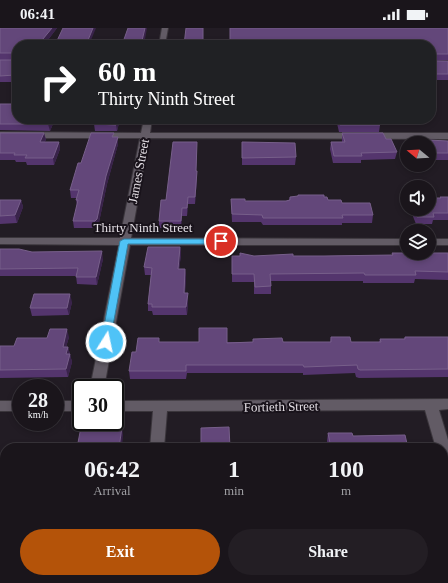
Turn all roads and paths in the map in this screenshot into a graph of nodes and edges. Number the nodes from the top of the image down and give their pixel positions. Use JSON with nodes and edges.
{"nodes":[{"id":1,"x":165,"y":28,"type":"edge"},
{"id":2,"x":163,"y":40,"type":"edge"},
{"id":3,"x":147,"y":124,"type":"edge"},
{"id":4,"x":0,"y":135,"type":"edge"},
{"id":5,"x":144,"y":136,"type":"junction"},
{"id":6,"x":448,"y":136,"type":"edge"},
{"id":7,"x":124,"y":241,"type":"junction"},
{"id":8,"x":0,"y":242,"type":"edge"},
{"id":9,"x":400,"y":242,"type":"edge"},
{"id":10,"x":436,"y":242,"type":"edge"},
{"id":11,"x":448,"y":242,"type":"edge"},
{"id":12,"x":99,"y":379,"type":"edge"},
{"id":13,"x":430,"y":404,"type":"junction"},
{"id":14,"x":448,"y":404,"type":"edge"},
{"id":15,"x":0,"y":406,"type":"edge"},
{"id":16,"x":12,"y":406,"type":"edge"},
{"id":17,"x":124,"y":406,"type":"edge"},
{"id":18,"x":160,"y":407,"type":"junction"},
{"id":19,"x":157,"y":443,"type":"edge"},
{"id":20,"x":442,"y":443,"type":"edge"}],
"edges":[{"from":1,"to":2,"type":"street"},
{"from":3,"to":5,"type":"street","name":"James Street"},
{"from":4,"to":5,"type":"street"},
{"from":5,"to":6,"type":"street"},
{"from":5,"to":7,"type":"street","name":"James Street"},
{"from":7,"to":8,"type":"street","name":"Thirty Ninth Street"},
{"from":7,"to":9,"type":"street","name":"Thirty Ninth Street"},
{"from":7,"to":12,"type":"street","name":"James Street"},
{"from":10,"to":11,"type":"street"},
{"from":13,"to":14,"type":"street","name":"Fortieth Street"},
{"from":13,"to":18,"type":"street","name":"Fortieth Street"},
{"from":13,"to":20,"type":"street"},
{"from":15,"to":16,"type":"street"},
{"from":17,"to":18,"type":"street","name":"Fortieth Street"},
{"from":18,"to":19,"type":"street"}]}
